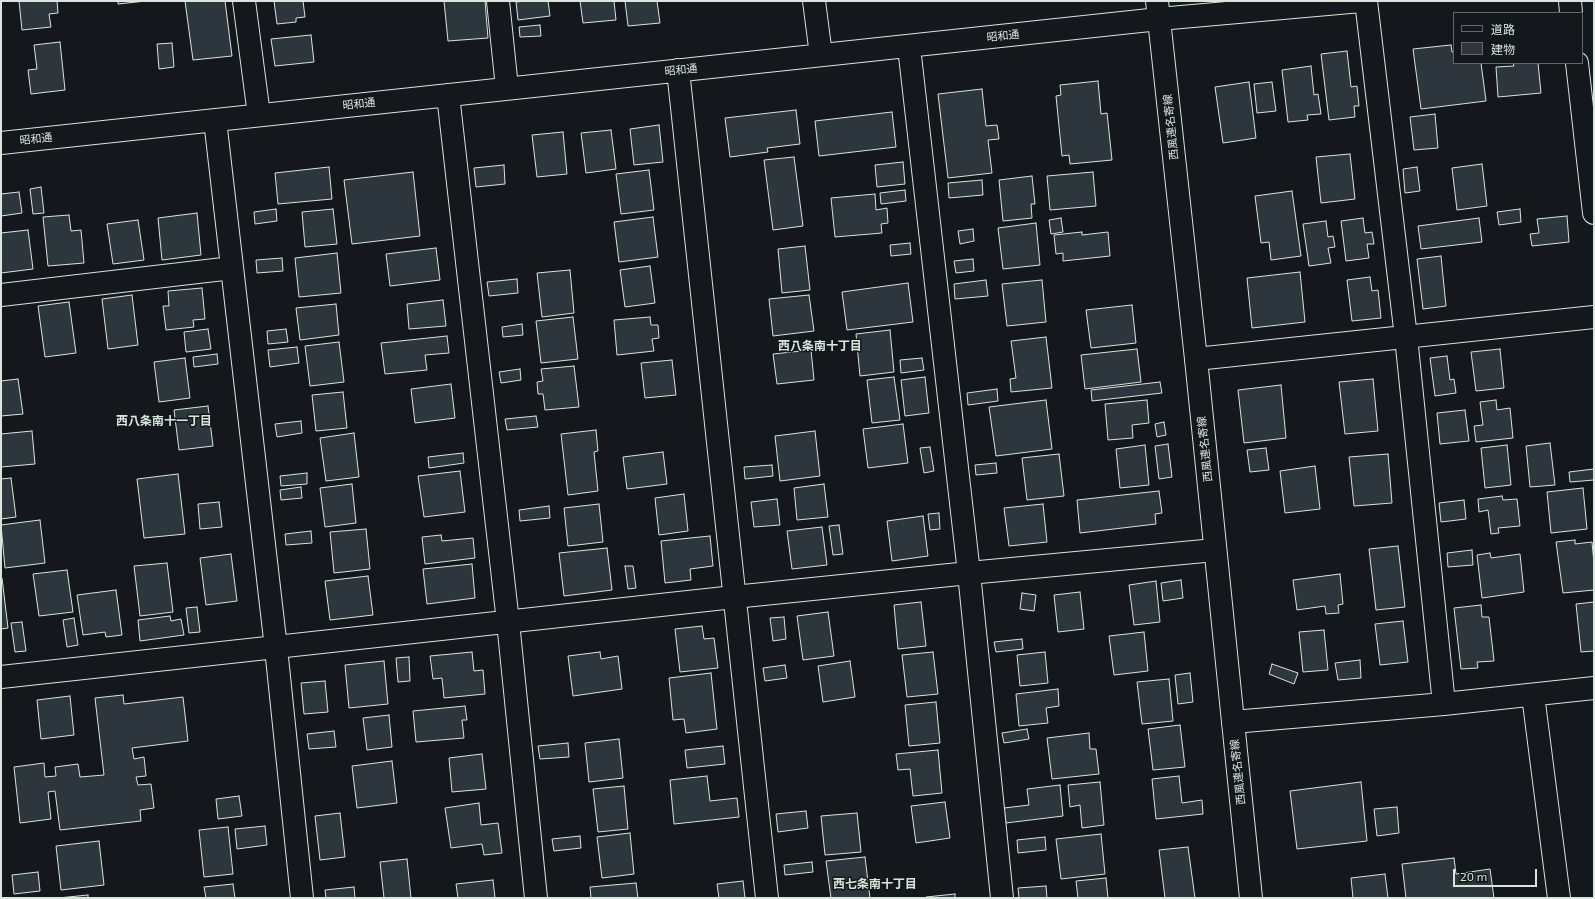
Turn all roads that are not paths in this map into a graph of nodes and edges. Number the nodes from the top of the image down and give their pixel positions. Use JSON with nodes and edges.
{"nodes":[{"id":1,"x":244,"y":1,"type":"edge"},
{"id":2,"x":498,"y":1,"type":"edge"},
{"id":3,"x":814,"y":1,"type":"edge"},
{"id":4,"x":1361,"y":1,"type":"edge"},
{"id":5,"x":1366,"y":1,"type":"edge"},
{"id":6,"x":1570,"y":1,"type":"edge"},
{"id":7,"x":1158,"y":10,"type":"edge"},
{"id":8,"x":1571,"y":12,"type":"edge"},
{"id":9,"x":909,"y":47,"type":"junction"},
{"id":10,"x":821,"y":55,"type":"junction"},
{"id":11,"x":1577,"y":64,"type":"edge"},
{"id":12,"x":678,"y":70,"type":"junction"},
{"id":13,"x":507,"y":88,"type":"junction"},
{"id":14,"x":448,"y":95,"type":"junction"},
{"id":15,"x":259,"y":115,"type":"junction"},
{"id":16,"x":215,"y":120,"type":"junction"},
{"id":17,"x":2,"y":136,"type":"edge"},
{"id":18,"x":1592,"y":171,"type":"edge"},
{"id":19,"x":1594,"y":212,"type":"edge"},
{"id":20,"x":232,"y":268,"type":"junction"},
{"id":21,"x":1,"y":295,"type":"edge"},
{"id":22,"x":1594,"y":318,"type":"edge"},
{"id":23,"x":1406,"y":337,"type":"junction"},
{"id":24,"x":1196,"y":359,"type":"junction"},
{"id":25,"x":1215,"y":550,"type":"junction"},
{"id":26,"x":969,"y":573,"type":"junction"},
{"id":27,"x":734,"y":597,"type":"junction"},
{"id":28,"x":508,"y":622,"type":"junction"},
{"id":29,"x":276,"y":648,"type":"junction"},
{"id":30,"x":1,"y":678,"type":"edge"},
{"id":31,"x":1594,"y":688,"type":"edge"},
{"id":32,"x":1533,"y":694,"type":"junction"},
{"id":33,"x":1444,"y":704,"type":"junction"},
{"id":34,"x":1233,"y":722,"type":"junction"},
{"id":35,"x":302,"y":898,"type":"edge"},
{"id":36,"x":536,"y":898,"type":"edge"},
{"id":37,"x":767,"y":898,"type":"edge"},
{"id":38,"x":1002,"y":898,"type":"edge"},
{"id":39,"x":1251,"y":898,"type":"edge"},
{"id":40,"x":1559,"y":898,"type":"edge"}],
"edges":[{"from":1,"to":15,"type":"street"},
{"from":2,"to":13,"type":"street"},
{"from":3,"to":10,"type":"street"},
{"from":4,"to":7,"type":"street","name":"昭和通"},
{"from":5,"to":23,"type":"street"},
{"from":6,"to":8,"type":"street"},
{"from":7,"to":9,"type":"street","name":"昭和通"},
{"from":7,"to":24,"type":"street","name":"西風連名寄線"},
{"from":9,"to":10,"type":"street","name":"昭和通"},
{"from":9,"to":26,"type":"street"},
{"from":10,"to":12,"type":"street","name":"昭和通"},
{"from":11,"to":18,"type":"street"},
{"from":12,"to":13,"type":"street","name":"昭和通"},
{"from":12,"to":27,"type":"street"},
{"from":13,"to":14,"type":"street","name":"昭和通"},
{"from":14,"to":15,"type":"street","name":"昭和通"},
{"from":14,"to":28,"type":"street"},
{"from":15,"to":16,"type":"street","name":"昭和通"},
{"from":16,"to":17,"type":"street","name":"昭和通"},
{"from":16,"to":20,"type":"street"},
{"from":18,"to":19,"type":"street"},
{"from":20,"to":21,"type":"street"},
{"from":20,"to":29,"type":"street"},
{"from":22,"to":23,"type":"street"},
{"from":23,"to":24,"type":"street"},
{"from":23,"to":33,"type":"street"},
{"from":24,"to":25,"type":"street","name":"西風連名寄線"},
{"from":25,"to":26,"type":"street"},
{"from":25,"to":34,"type":"street","name":"西風連名寄線"},
{"from":26,"to":27,"type":"street"},
{"from":26,"to":38,"type":"street"},
{"from":27,"to":28,"type":"street"},
{"from":27,"to":37,"type":"street"},
{"from":28,"to":29,"type":"street"},
{"from":28,"to":36,"type":"street"},
{"from":29,"to":30,"type":"street"},
{"from":29,"to":35,"type":"street"},
{"from":31,"to":32,"type":"street"},
{"from":32,"to":33,"type":"street"},
{"from":32,"to":40,"type":"street"},
{"from":33,"to":34,"type":"street"},
{"from":34,"to":39,"type":"street","name":"西風連名寄線"}]}
